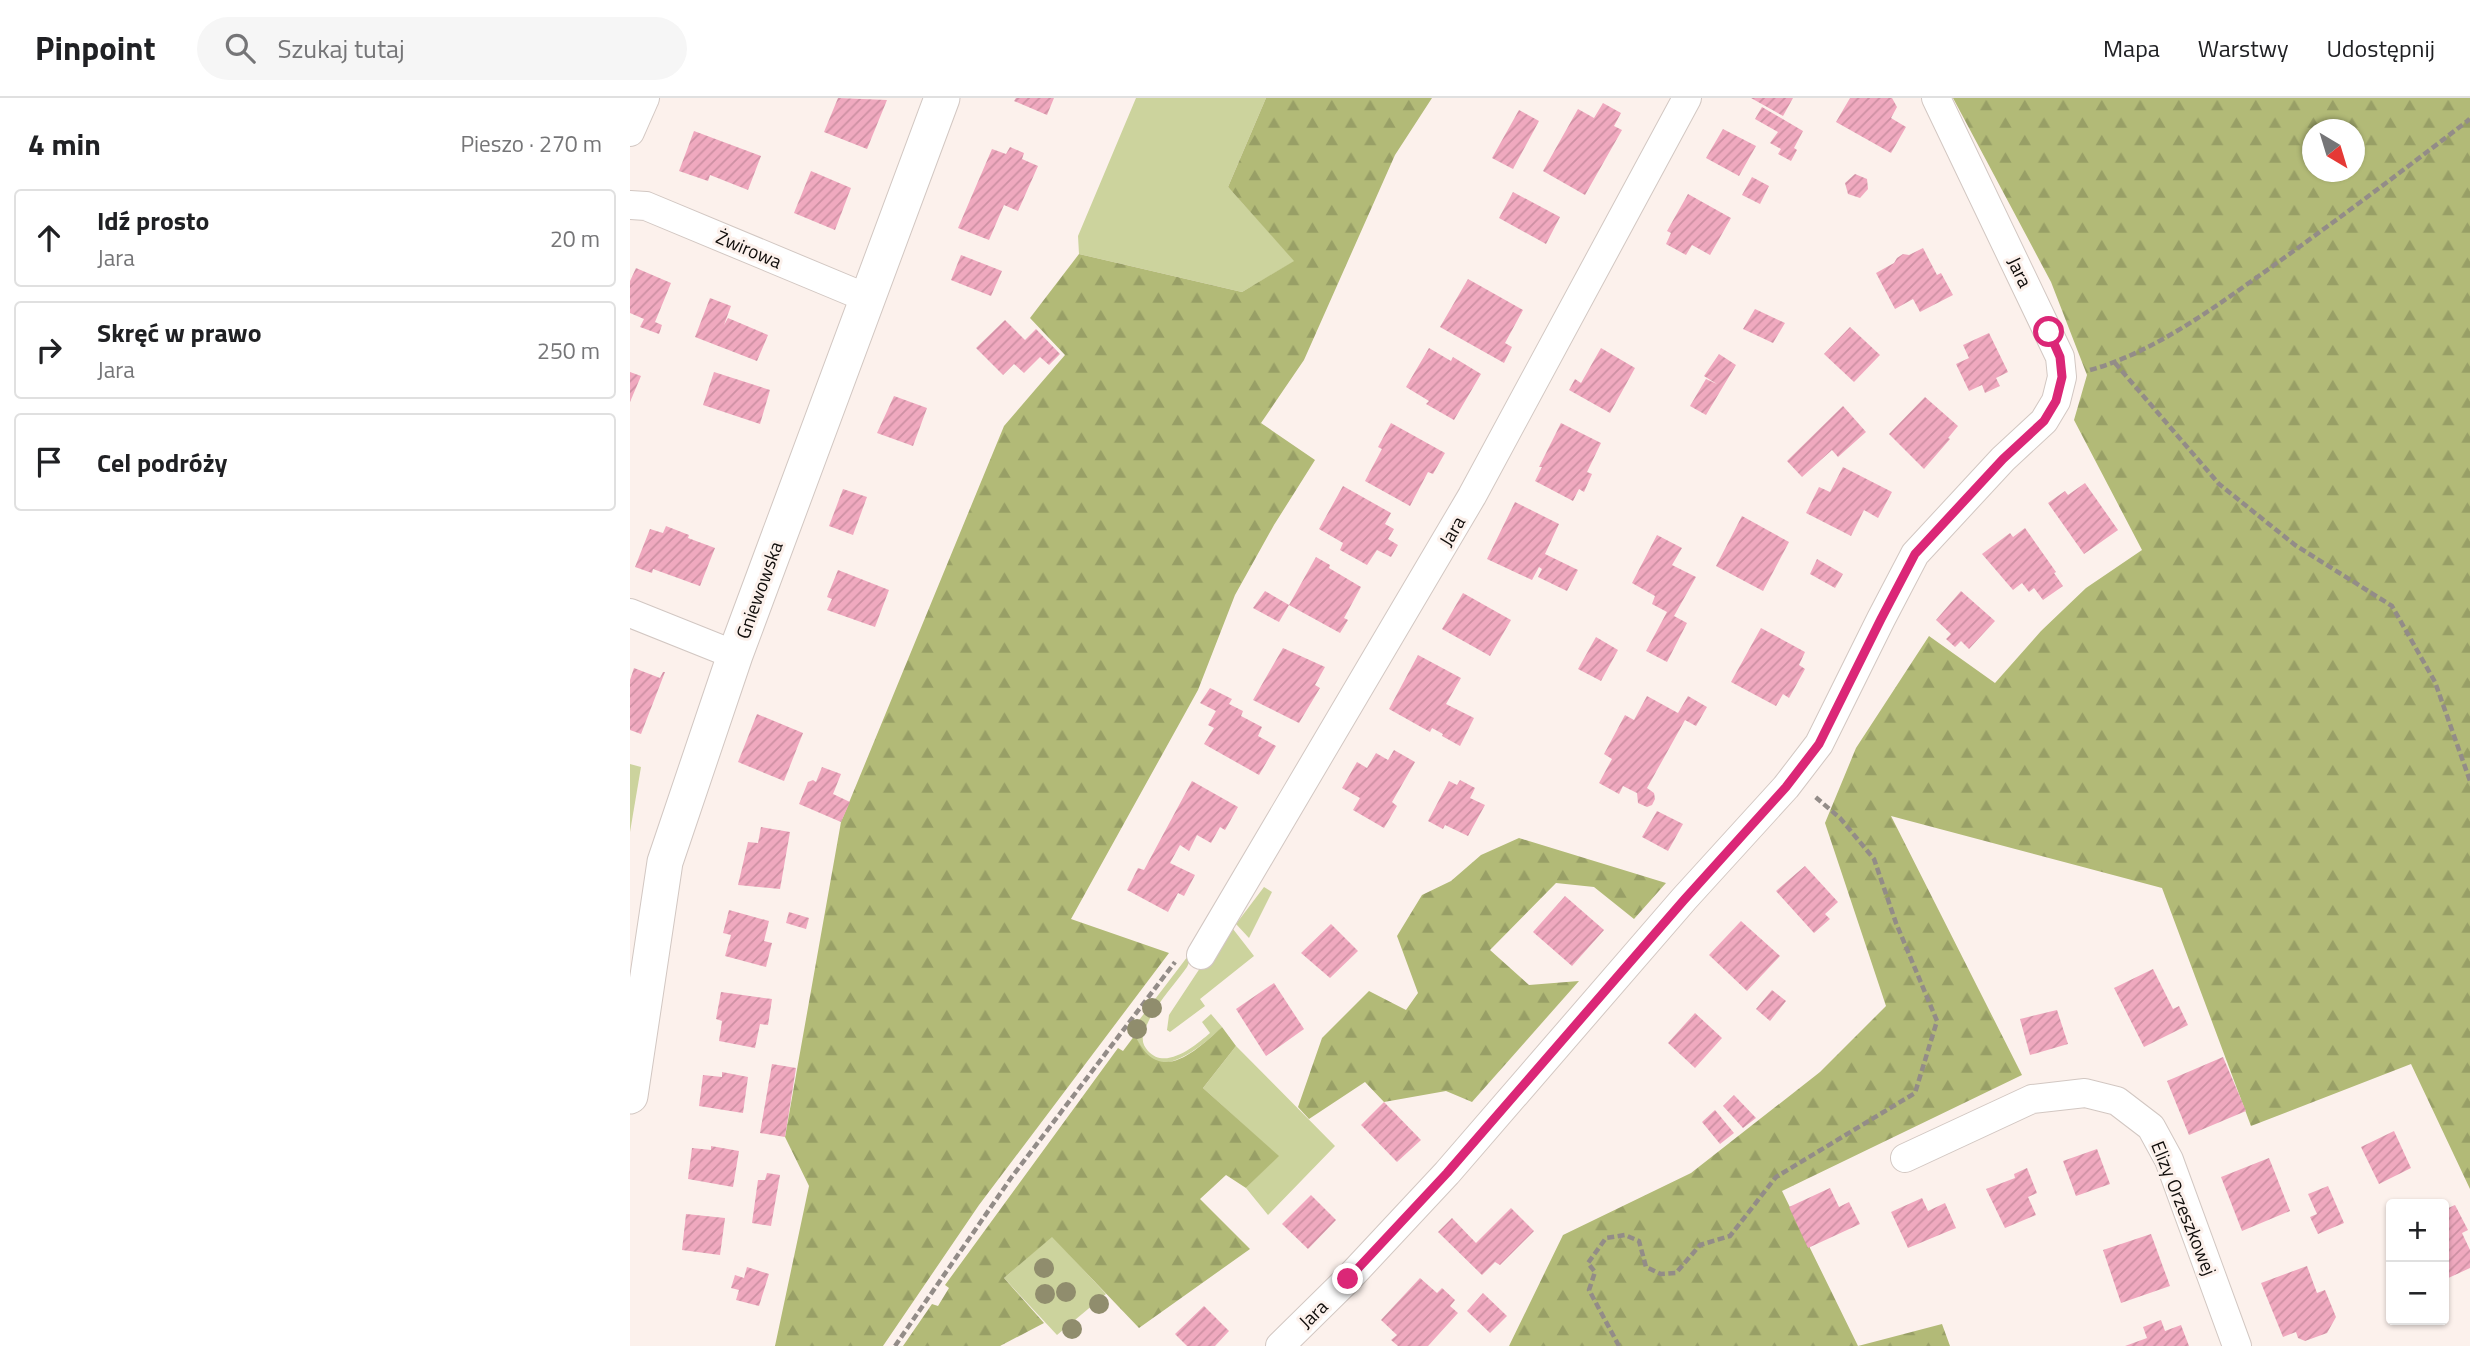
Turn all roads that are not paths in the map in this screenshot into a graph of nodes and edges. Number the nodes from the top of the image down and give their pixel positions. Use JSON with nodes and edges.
{"nodes":[{"id":1,"x":645,"y":98,"type":"edge"},
{"id":2,"x":942,"y":98,"type":"edge"},
{"id":3,"x":1687,"y":98,"type":"edge"},
{"id":4,"x":1936,"y":98,"type":"edge"},
{"id":5,"x":630,"y":132,"type":"edge"},
{"id":6,"x":630,"y":205,"type":"edge"},
{"id":7,"x":867,"y":298,"type":"junction"},
{"id":8,"x":630,"y":613,"type":"edge"},
{"id":9,"x":735,"y":655,"type":"junction"},
{"id":10,"x":1189,"y":958,"type":"road end"},
{"id":11,"x":630,"y":1096,"type":"edge"},
{"id":12,"x":1905,"y":1158,"type":"dead end"},
{"id":13,"x":1280,"y":1346,"type":"edge"},
{"id":14,"x":2237,"y":1346,"type":"edge"}],
"edges":[{"from":1,"to":5,"type":"street"},
{"from":2,"to":7,"type":"street","name":"Gniewowska"},
{"from":3,"to":10,"type":"street","name":"Jara"},
{"from":4,"to":13,"type":"street","name":"Jara"},
{"from":6,"to":7,"type":"street","name":"Żwirowa"},
{"from":7,"to":9,"type":"street","name":"Gniewowska"},
{"from":8,"to":9,"type":"street"},
{"from":9,"to":11,"type":"street","name":"Gniewowska"},
{"from":12,"to":14,"type":"street","name":"Elizy Orzeszkowej"}]}
